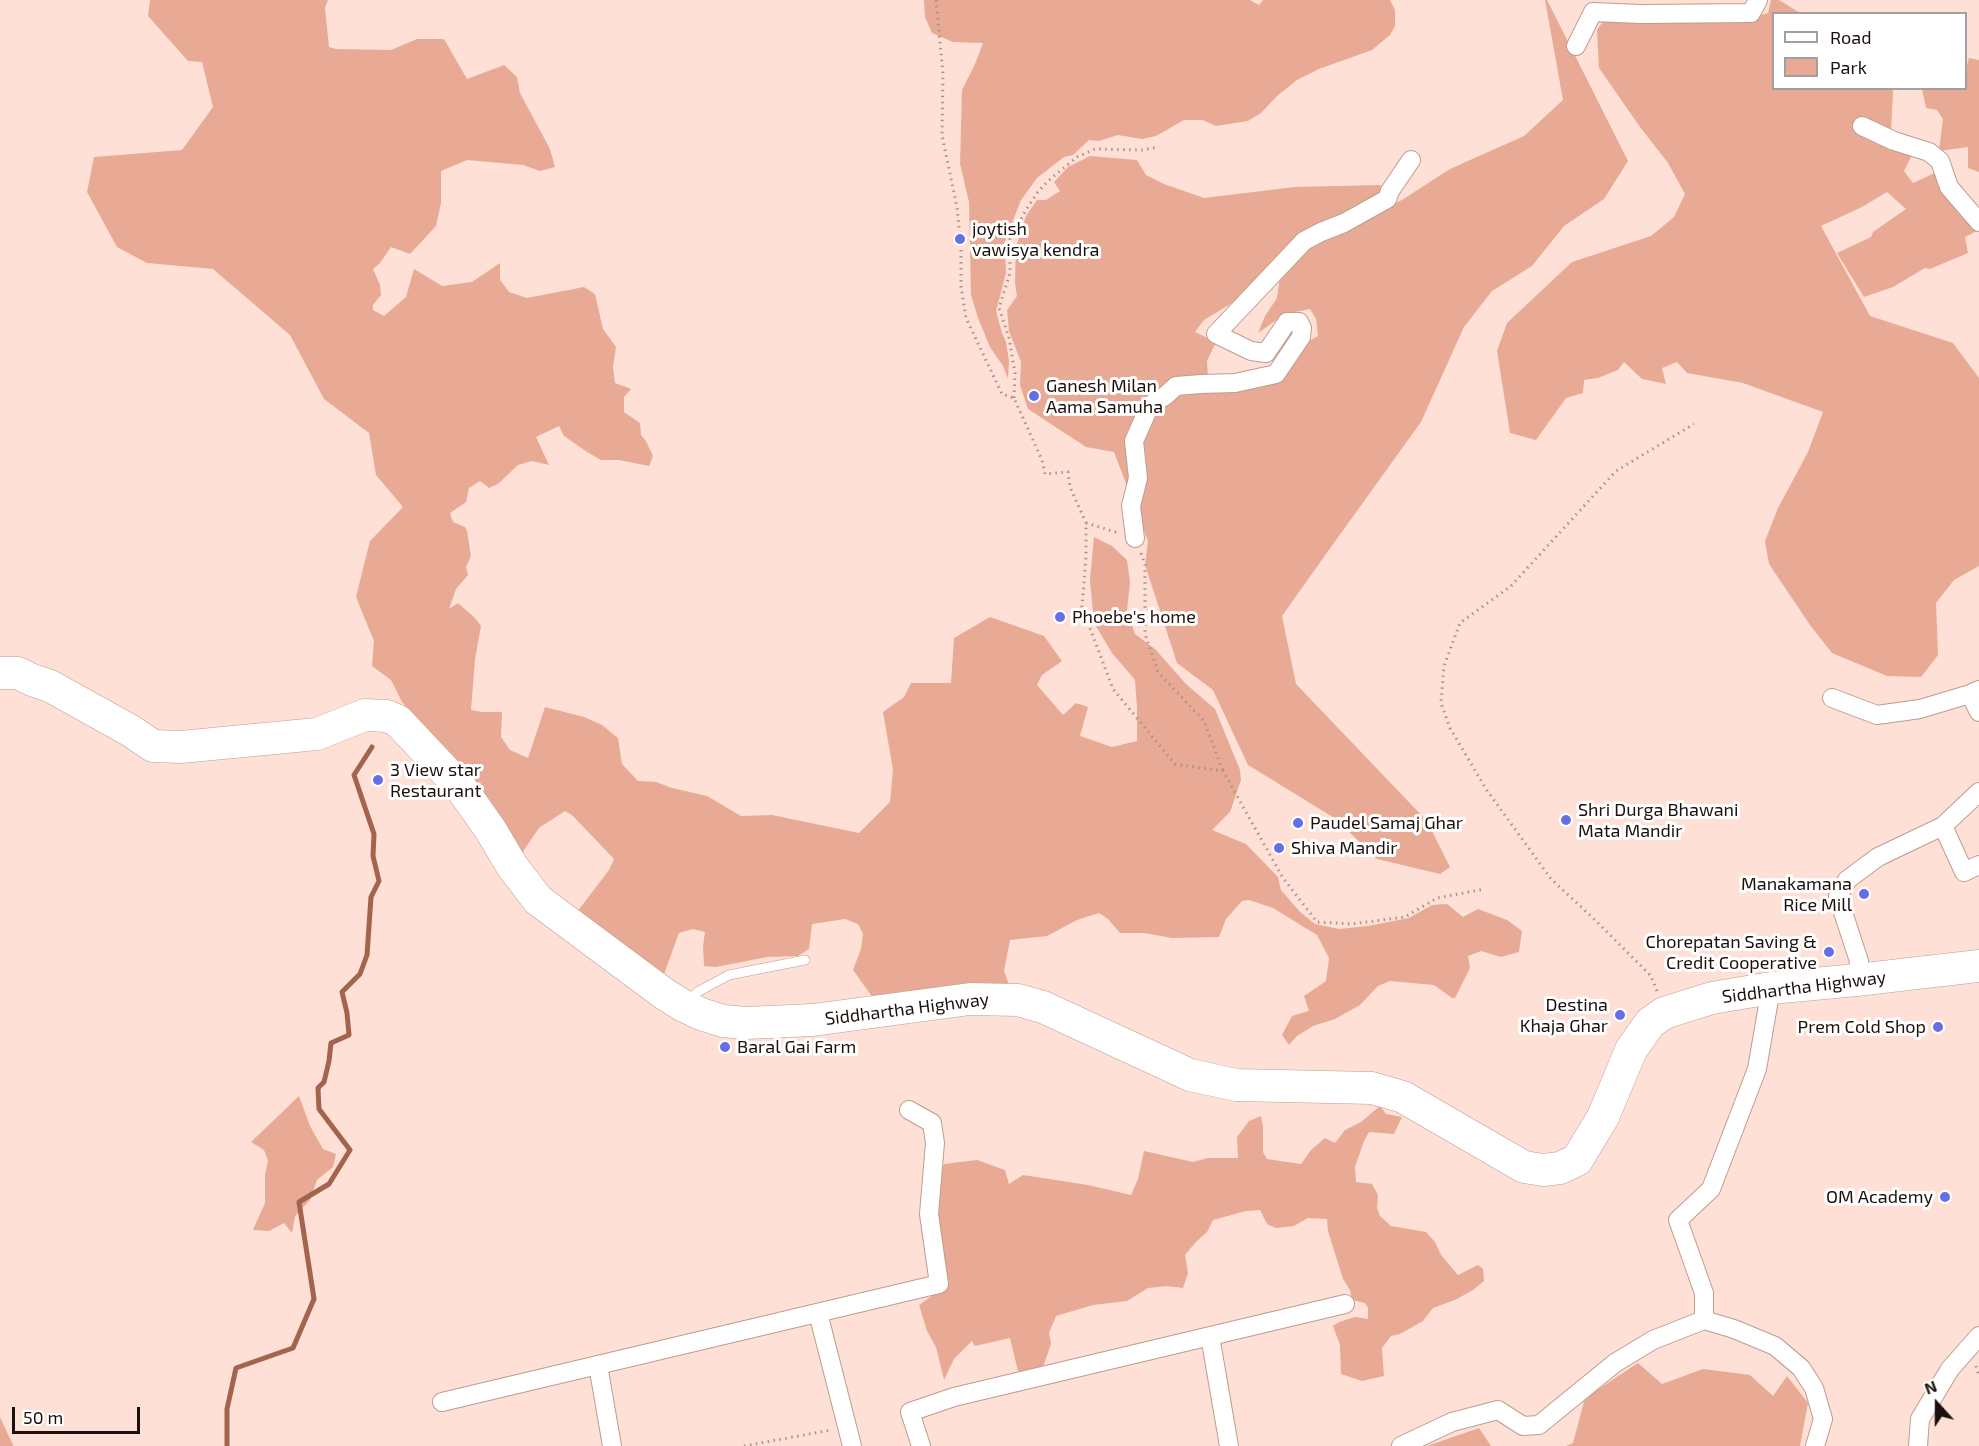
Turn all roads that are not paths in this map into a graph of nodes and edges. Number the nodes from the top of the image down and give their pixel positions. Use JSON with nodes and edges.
{"nodes":[{"id":1,"x":1758,"y":0,"type":"edge"},
{"id":2,"x":1576,"y":46,"type":"dead end"},
{"id":3,"x":1862,"y":126,"type":"dead end"},
{"id":4,"x":1411,"y":160,"type":"dead end"},
{"id":5,"x":1979,"y":222,"type":"edge"},
{"id":6,"x":1136,"y":537,"type":"road end"},
{"id":7,"x":0,"y":673,"type":"edge"},
{"id":8,"x":1975,"y":692,"type":"edge"},
{"id":9,"x":1832,"y":698,"type":"dead end"},
{"id":10,"x":1979,"y":712,"type":"edge"},
{"id":11,"x":1979,"y":792,"type":"edge"},
{"id":12,"x":1943,"y":825,"type":"junction"},
{"id":13,"x":1979,"y":865,"type":"edge"},
{"id":14,"x":805,"y":960,"type":"dead end"},
{"id":15,"x":1979,"y":966,"type":"edge"},
{"id":16,"x":1857,"y":980,"type":"junction"},
{"id":17,"x":1772,"y":988,"type":"junction"},
{"id":18,"x":682,"y":1005,"type":"junction"},
{"id":19,"x":909,"y":1110,"type":"dead end"},
{"id":20,"x":1346,"y":1304,"type":"dead end"},
{"id":21,"x":818,"y":1313,"type":"junction"},
{"id":22,"x":1704,"y":1320,"type":"junction"},
{"id":23,"x":1210,"y":1336,"type":"junction"},
{"id":24,"x":1979,"y":1336,"type":"edge"},
{"id":25,"x":598,"y":1365,"type":"junction"},
{"id":26,"x":442,"y":1402,"type":"dead end"},
{"id":27,"x":1224,"y":1445,"type":"edge"},
{"id":28,"x":612,"y":1446,"type":"edge"},
{"id":29,"x":852,"y":1446,"type":"edge"},
{"id":30,"x":921,"y":1446,"type":"edge"},
{"id":31,"x":1401,"y":1446,"type":"edge"},
{"id":32,"x":1815,"y":1446,"type":"edge"},
{"id":33,"x":1918,"y":1446,"type":"edge"}],
"edges":[{"from":1,"to":2,"type":"street"},
{"from":3,"to":5,"type":"street"},
{"from":4,"to":6,"type":"street"},
{"from":7,"to":18,"type":"highway","name":"Siddhartha Highway"},
{"from":8,"to":9,"type":"street"},
{"from":8,"to":10,"type":"street"},
{"from":11,"to":12,"type":"street"},
{"from":12,"to":13,"type":"street"},
{"from":12,"to":16,"type":"street"},
{"from":14,"to":18,"type":"lane"},
{"from":15,"to":16,"type":"highway","name":"Siddhartha Highway"},
{"from":16,"to":17,"type":"highway","name":"Siddhartha Highway"},
{"from":17,"to":18,"type":"highway","name":"Siddhartha Highway"},
{"from":17,"to":22,"type":"street"},
{"from":19,"to":21,"type":"street"},
{"from":20,"to":23,"type":"street"},
{"from":21,"to":25,"type":"street"},
{"from":21,"to":29,"type":"street"},
{"from":22,"to":31,"type":"street"},
{"from":22,"to":32,"type":"street"},
{"from":23,"to":27,"type":"street"},
{"from":23,"to":30,"type":"street"},
{"from":24,"to":33,"type":"street"},
{"from":25,"to":26,"type":"street"},
{"from":25,"to":28,"type":"street"}]}
